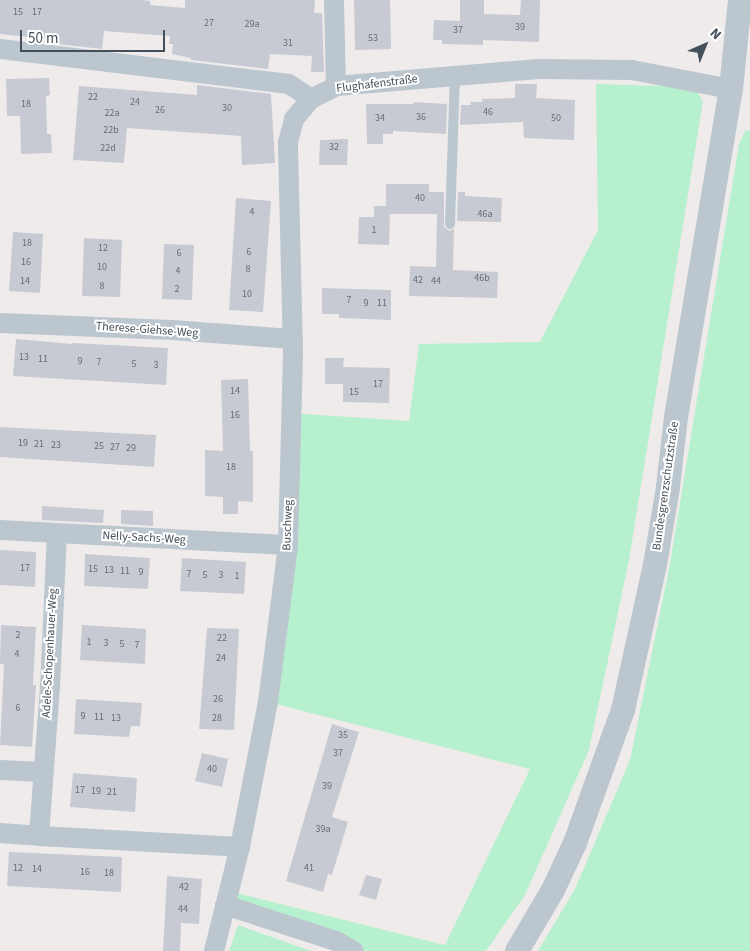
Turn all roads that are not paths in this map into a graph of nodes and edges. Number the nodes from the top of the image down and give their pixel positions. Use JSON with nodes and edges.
{"nodes":[{"id":1,"x":334,"y":0,"type":"edge"},
{"id":2,"x":740,"y":0,"type":"edge"},
{"id":3,"x":0,"y":49,"type":"edge"},
{"id":4,"x":455,"y":76,"type":"junction"},
{"id":5,"x":336,"y":86,"type":"junction"},
{"id":6,"x":731,"y":88,"type":"junction"},
{"id":7,"x":311,"y":99,"type":"junction"},
{"id":8,"x":450,"y":224,"type":"dead end"},
{"id":9,"x":0,"y":323,"type":"edge"},
{"id":10,"x":293,"y":339,"type":"junction"},
{"id":11,"x":0,"y":530,"type":"edge"},
{"id":12,"x":57,"y":533,"type":"junction"},
{"id":13,"x":288,"y":545,"type":"junction"},
{"id":14,"x":0,"y":770,"type":"edge"},
{"id":15,"x":42,"y":772,"type":"junction"},
{"id":16,"x":0,"y":833,"type":"edge"},
{"id":17,"x":39,"y":836,"type":"junction"},
{"id":18,"x":240,"y":847,"type":"junction"},
{"id":19,"x":225,"y":904,"type":"junction"},
{"id":20,"x":214,"y":951,"type":"edge"},
{"id":21,"x":353,"y":951,"type":"edge"},
{"id":22,"x":517,"y":951,"type":"edge"}],
"edges":[{"from":1,"to":5,"type":"street"},
{"from":2,"to":6,"type":"street","name":"Bundesgrenzschutzstraße"},
{"from":3,"to":7,"type":"street"},
{"from":4,"to":5,"type":"street","name":"Flughafenstraße"},
{"from":4,"to":6,"type":"street","name":"Flughafenstraße"},
{"from":4,"to":8,"type":"lane"},
{"from":5,"to":7,"type":"street","name":"Flughafenstraße"},
{"from":6,"to":22,"type":"street","name":"Bundesgrenzschutzstraße"},
{"from":7,"to":10,"type":"street","name":"Buschweg"},
{"from":9,"to":10,"type":"street","name":"Therese-Giehse-Weg"},
{"from":10,"to":13,"type":"street","name":"Buschweg"},
{"from":11,"to":12,"type":"street","name":"Nelly-Sachs-Weg"},
{"from":12,"to":13,"type":"street","name":"Nelly-Sachs-Weg"},
{"from":12,"to":15,"type":"street","name":"Adele-Schopenhauer-Weg"},
{"from":13,"to":18,"type":"street","name":"Buschweg"},
{"from":14,"to":15,"type":"street"},
{"from":15,"to":17,"type":"street","name":"Adele-Schopenhauer-Weg"},
{"from":16,"to":17,"type":"street"},
{"from":17,"to":18,"type":"street"},
{"from":18,"to":19,"type":"street","name":"Buschweg"},
{"from":19,"to":20,"type":"street","name":"Buschweg"},
{"from":19,"to":21,"type":"street"}]}
